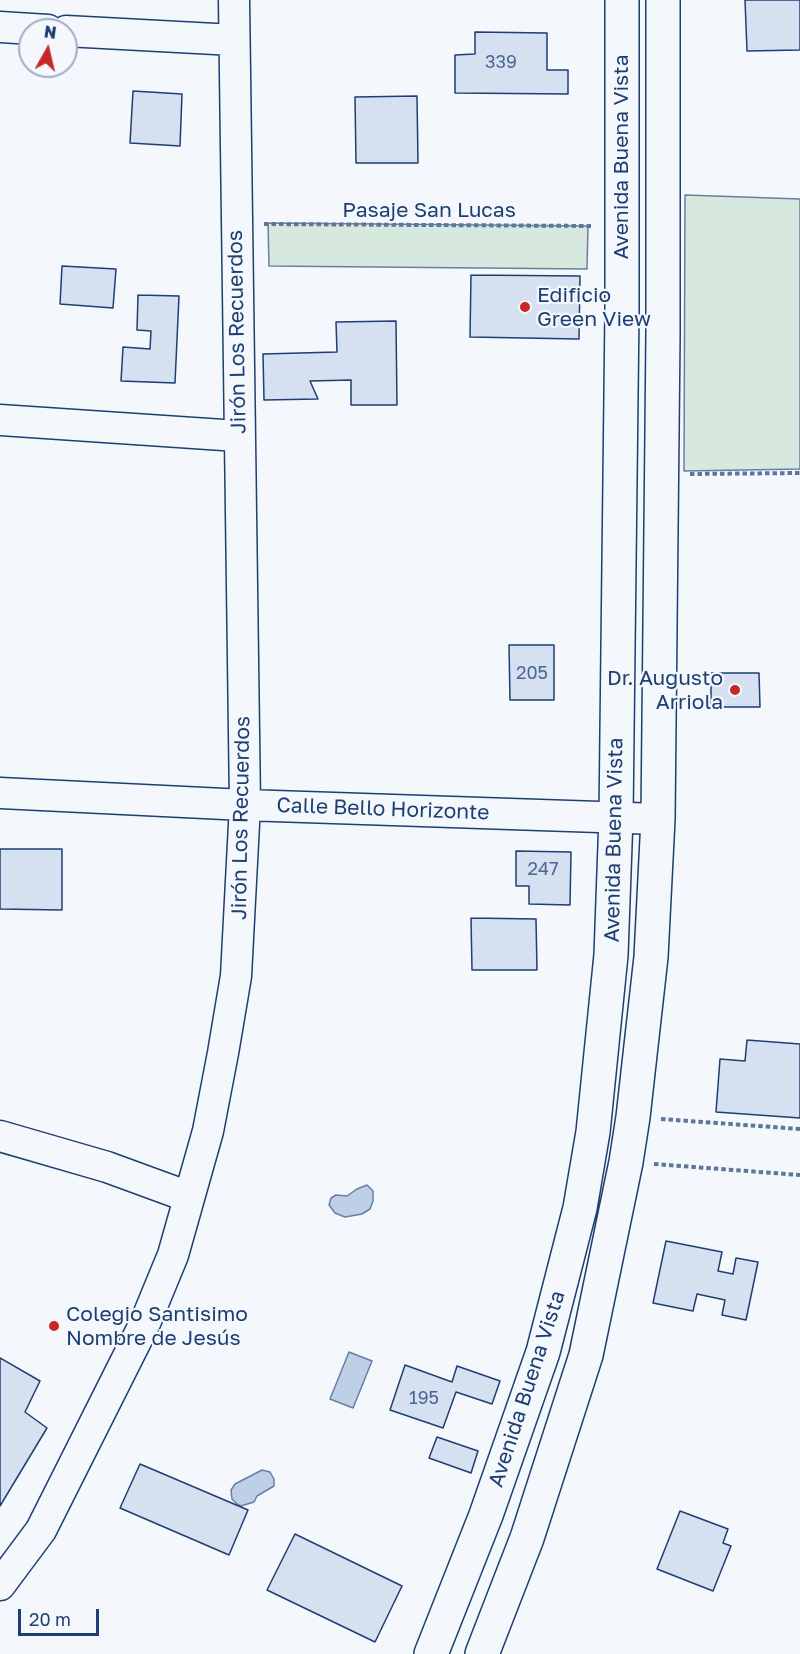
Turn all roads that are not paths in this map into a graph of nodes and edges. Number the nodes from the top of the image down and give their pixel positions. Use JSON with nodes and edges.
{"nodes":[{"id":1,"x":234,"y":0,"type":"edge"},
{"id":2,"x":622,"y":0,"type":"edge"},
{"id":3,"x":663,"y":0,"type":"edge"},
{"id":4,"x":0,"y":27,"type":"edge"},
{"id":5,"x":18,"y":28,"type":"edge"},
{"id":6,"x":78,"y":32,"type":"edge"},
{"id":7,"x":234,"y":40,"type":"junction"},
{"id":8,"x":621,"y":310,"type":"junction"},
{"id":9,"x":662,"y":312,"type":"junction"},
{"id":10,"x":0,"y":420,"type":"edge"},
{"id":11,"x":238,"y":436,"type":"junction"},
{"id":12,"x":0,"y":794,"type":"edge"},
{"id":13,"x":245,"y":805,"type":"junction"},
{"id":14,"x":616,"y":817,"type":"junction"},
{"id":15,"x":658,"y":819,"type":"junction"},
{"id":16,"x":0,"y":1136,"type":"edge"},
{"id":17,"x":189,"y":1197,"type":"junction"},
{"id":18,"x":0,"y":1585,"type":"edge"},
{"id":19,"x":431,"y":1654,"type":"edge"},
{"id":20,"x":482,"y":1654,"type":"edge"}],
"edges":[{"from":1,"to":7,"type":"street","name":"Jirón Los Recuerdos"},
{"from":2,"to":8,"type":"main road","name":"Avenida Buena Vista"},
{"from":3,"to":9,"type":"main road","name":"Avenida Buena Vista"},
{"from":4,"to":5,"type":"street"},
{"from":6,"to":7,"type":"street"},
{"from":7,"to":11,"type":"street","name":"Jirón Los Recuerdos"},
{"from":8,"to":9,"type":"main road"},
{"from":8,"to":14,"type":"main road","name":"Avenida Buena Vista"},
{"from":9,"to":15,"type":"main road","name":"Avenida Buena Vista"},
{"from":10,"to":11,"type":"street"},
{"from":11,"to":13,"type":"street","name":"Jirón Los Recuerdos"},
{"from":12,"to":13,"type":"street","name":"Calle Bello Horizonte"},
{"from":13,"to":14,"type":"street","name":"Calle Bello Horizonte"},
{"from":13,"to":17,"type":"street","name":"Jirón Los Recuerdos"},
{"from":14,"to":15,"type":"street","name":"Calle Bello Horizonte"},
{"from":14,"to":19,"type":"main road","name":"Avenida Buena Vista"},
{"from":15,"to":20,"type":"main road","name":"Avenida Buena Vista"},
{"from":16,"to":17,"type":"street"},
{"from":17,"to":18,"type":"street","name":"Jirón Los Recuerdos"}]}
